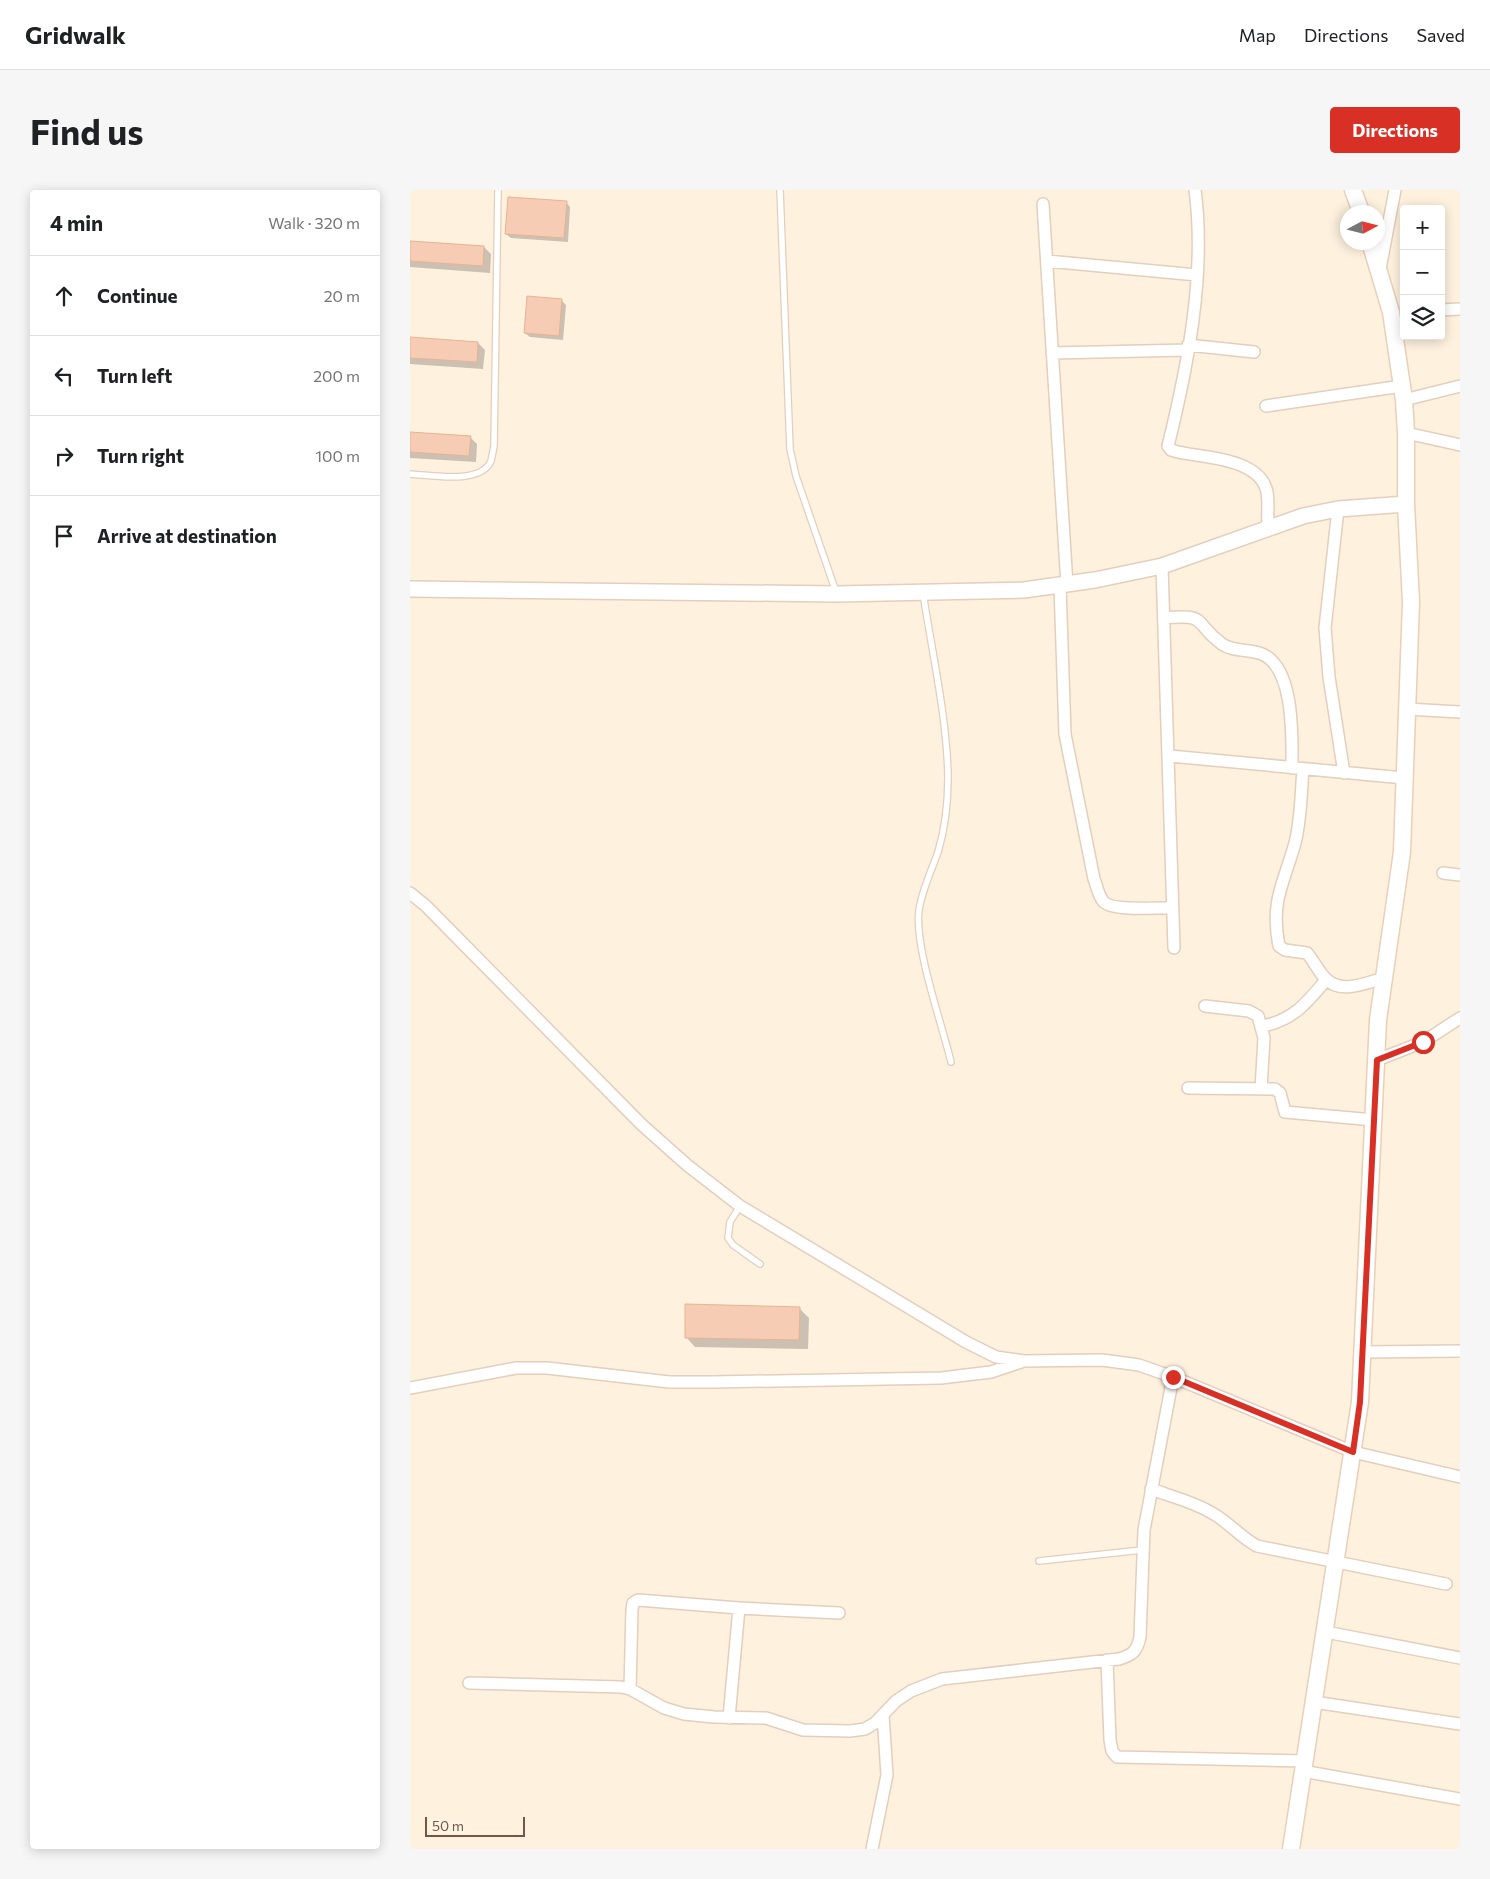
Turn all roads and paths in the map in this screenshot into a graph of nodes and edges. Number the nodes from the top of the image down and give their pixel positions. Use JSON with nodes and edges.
{"nodes":[{"id":1,"x":498,"y":190,"type":"edge"},
{"id":2,"x":780,"y":190,"type":"edge"},
{"id":3,"x":1196,"y":190,"type":"edge"},
{"id":4,"x":1353,"y":190,"type":"edge"},
{"id":5,"x":1395,"y":190,"type":"edge"},
{"id":6,"x":1043,"y":204,"type":"dead end"},
{"id":7,"x":1358,"y":205,"type":"edge"},
{"id":8,"x":1373,"y":250,"type":"edge"},
{"id":9,"x":1047,"y":261,"type":"junction"},
{"id":10,"x":1380,"y":272,"type":"junction"},
{"id":11,"x":1197,"y":275,"type":"junction"},
{"id":12,"x":1460,"y":309,"type":"edge"},
{"id":13,"x":1445,"y":310,"type":"edge"},
{"id":14,"x":1397,"y":312,"type":"edge"},
{"id":15,"x":1188,"y":347,"type":"junction"},
{"id":16,"x":1254,"y":352,"type":"dead end"},
{"id":17,"x":1052,"y":353,"type":"junction"},
{"id":18,"x":1460,"y":386,"type":"edge"},
{"id":19,"x":1403,"y":393,"type":"junction"},
{"id":20,"x":1266,"y":406,"type":"dead end"},
{"id":21,"x":1406,"y":433,"type":"junction"},
{"id":22,"x":1460,"y":444,"type":"edge"},
{"id":23,"x":410,"y":474,"type":"edge"},
{"id":24,"x":1406,"y":504,"type":"junction"},
{"id":25,"x":1338,"y":509,"type":"junction"},
{"id":26,"x":1268,"y":528,"type":"junction"},
{"id":27,"x":1162,"y":566,"type":"junction"},
{"id":28,"x":1064,"y":585,"type":"junction"},
{"id":29,"x":410,"y":589,"type":"edge"},
{"id":30,"x":922,"y":593,"type":"junction"},
{"id":31,"x":837,"y":594,"type":"junction"},
{"id":32,"x":1164,"y":618,"type":"junction"},
{"id":33,"x":1407,"y":709,"type":"junction"},
{"id":34,"x":1460,"y":712,"type":"edge"},
{"id":35,"x":1170,"y":756,"type":"junction"},
{"id":36,"x":1297,"y":769,"type":"junction"},
{"id":37,"x":1344,"y":773,"type":"junction"},
{"id":38,"x":1404,"y":778,"type":"junction"},
{"id":39,"x":1443,"y":873,"type":"dead end"},
{"id":40,"x":1460,"y":875,"type":"edge"},
{"id":41,"x":410,"y":893,"type":"edge"},
{"id":42,"x":1173,"y":908,"type":"junction"},
{"id":43,"x":1174,"y":948,"type":"dead end"},
{"id":44,"x":1384,"y":978,"type":"junction"},
{"id":45,"x":1326,"y":980,"type":"junction"},
{"id":46,"x":1205,"y":1006,"type":"dead end"},
{"id":47,"x":1460,"y":1018,"type":"edge"},
{"id":48,"x":1263,"y":1026,"type":"junction"},
{"id":49,"x":1377,"y":1060,"type":"junction"},
{"id":50,"x":952,"y":1062,"type":"dead end"},
{"id":51,"x":1188,"y":1088,"type":"dead end"},
{"id":52,"x":1261,"y":1089,"type":"junction"},
{"id":53,"x":1374,"y":1120,"type":"junction"},
{"id":54,"x":740,"y":1206,"type":"junction"},
{"id":55,"x":760,"y":1264,"type":"dead end"},
{"id":56,"x":1460,"y":1351,"type":"edge"},
{"id":57,"x":1364,"y":1352,"type":"junction"},
{"id":58,"x":1024,"y":1361,"type":"junction"},
{"id":59,"x":1173,"y":1377,"type":"junction"},
{"id":60,"x":410,"y":1388,"type":"edge"},
{"id":61,"x":1353,"y":1452,"type":"junction"},
{"id":62,"x":1460,"y":1477,"type":"edge"},
{"id":63,"x":1151,"y":1489,"type":"junction"},
{"id":64,"x":1142,"y":1550,"type":"junction"},
{"id":65,"x":1039,"y":1561,"type":"dead end"},
{"id":66,"x":1337,"y":1563,"type":"junction"},
{"id":67,"x":1446,"y":1584,"type":"dead end"},
{"id":68,"x":739,"y":1608,"type":"junction"},
{"id":69,"x":839,"y":1613,"type":"dead end"},
{"id":70,"x":1326,"y":1632,"type":"junction"},
{"id":71,"x":1460,"y":1658,"type":"edge"},
{"id":72,"x":1107,"y":1660,"type":"junction"},
{"id":73,"x":469,"y":1683,"type":"dead end"},
{"id":74,"x":630,"y":1689,"type":"junction"},
{"id":75,"x":1314,"y":1702,"type":"junction"},
{"id":76,"x":883,"y":1715,"type":"junction"},
{"id":77,"x":729,"y":1718,"type":"junction"},
{"id":78,"x":1460,"y":1724,"type":"edge"},
{"id":79,"x":1303,"y":1766,"type":"junction"},
{"id":80,"x":1460,"y":1799,"type":"edge"},
{"id":81,"x":872,"y":1849,"type":"edge"},
{"id":82,"x":1291,"y":1849,"type":"edge"}],
"edges":[{"from":1,"to":23,"type":"lane"},
{"from":2,"to":31,"type":"lane"},
{"from":3,"to":11,"type":"street"},
{"from":4,"to":7,"type":"main road"},
{"from":5,"to":10,"type":"street"},
{"from":6,"to":9,"type":"street"},
{"from":8,"to":10,"type":"main road"},
{"from":9,"to":11,"type":"street"},
{"from":9,"to":17,"type":"street"},
{"from":10,"to":14,"type":"main road"},
{"from":11,"to":15,"type":"street"},
{"from":12,"to":13,"type":"street"},
{"from":14,"to":19,"type":"main road"},
{"from":15,"to":16,"type":"street"},
{"from":15,"to":17,"type":"street"},
{"from":15,"to":26,"type":"street"},
{"from":17,"to":28,"type":"street"},
{"from":18,"to":19,"type":"street"},
{"from":19,"to":20,"type":"street"},
{"from":19,"to":21,"type":"main road"},
{"from":21,"to":22,"type":"street"},
{"from":21,"to":24,"type":"main road"},
{"from":24,"to":25,"type":"street"},
{"from":24,"to":33,"type":"main road"},
{"from":25,"to":26,"type":"street"},
{"from":25,"to":37,"type":"street"},
{"from":26,"to":27,"type":"street"},
{"from":27,"to":28,"type":"street"},
{"from":27,"to":32,"type":"street"},
{"from":28,"to":30,"type":"street"},
{"from":28,"to":42,"type":"street"},
{"from":29,"to":31,"type":"street"},
{"from":30,"to":31,"type":"street"},
{"from":30,"to":50,"type":"lane"},
{"from":32,"to":35,"type":"street"},
{"from":32,"to":36,"type":"street"},
{"from":33,"to":34,"type":"street"},
{"from":33,"to":38,"type":"main road"},
{"from":35,"to":36,"type":"street"},
{"from":35,"to":42,"type":"street"},
{"from":36,"to":37,"type":"street"},
{"from":36,"to":45,"type":"street"},
{"from":37,"to":38,"type":"street"},
{"from":38,"to":44,"type":"main road"},
{"from":39,"to":40,"type":"street"},
{"from":41,"to":54,"type":"street"},
{"from":42,"to":43,"type":"street"},
{"from":44,"to":45,"type":"street"},
{"from":44,"to":49,"type":"main road"},
{"from":45,"to":48,"type":"street"},
{"from":46,"to":48,"type":"street"},
{"from":47,"to":49,"type":"street"},
{"from":48,"to":52,"type":"street"},
{"from":49,"to":53,"type":"main road"},
{"from":51,"to":52,"type":"street"},
{"from":52,"to":53,"type":"street"},
{"from":53,"to":57,"type":"main road"},
{"from":54,"to":55,"type":"lane"},
{"from":54,"to":58,"type":"street"},
{"from":56,"to":57,"type":"street"},
{"from":57,"to":61,"type":"main road"},
{"from":58,"to":59,"type":"street"},
{"from":58,"to":60,"type":"street"},
{"from":59,"to":61,"type":"street"},
{"from":59,"to":63,"type":"street"},
{"from":61,"to":62,"type":"street"},
{"from":61,"to":66,"type":"main road"},
{"from":63,"to":64,"type":"street"},
{"from":63,"to":66,"type":"street"},
{"from":64,"to":65,"type":"lane"},
{"from":64,"to":72,"type":"street"},
{"from":66,"to":67,"type":"street"},
{"from":66,"to":70,"type":"main road"},
{"from":68,"to":69,"type":"street"},
{"from":68,"to":74,"type":"street"},
{"from":68,"to":77,"type":"street"},
{"from":70,"to":71,"type":"street"},
{"from":70,"to":75,"type":"main road"},
{"from":72,"to":76,"type":"street"},
{"from":72,"to":79,"type":"street"},
{"from":73,"to":74,"type":"street"},
{"from":74,"to":77,"type":"street"},
{"from":75,"to":78,"type":"street"},
{"from":75,"to":79,"type":"main road"},
{"from":76,"to":77,"type":"street"},
{"from":76,"to":81,"type":"street"},
{"from":79,"to":80,"type":"street"},
{"from":79,"to":82,"type":"main road"}]}
